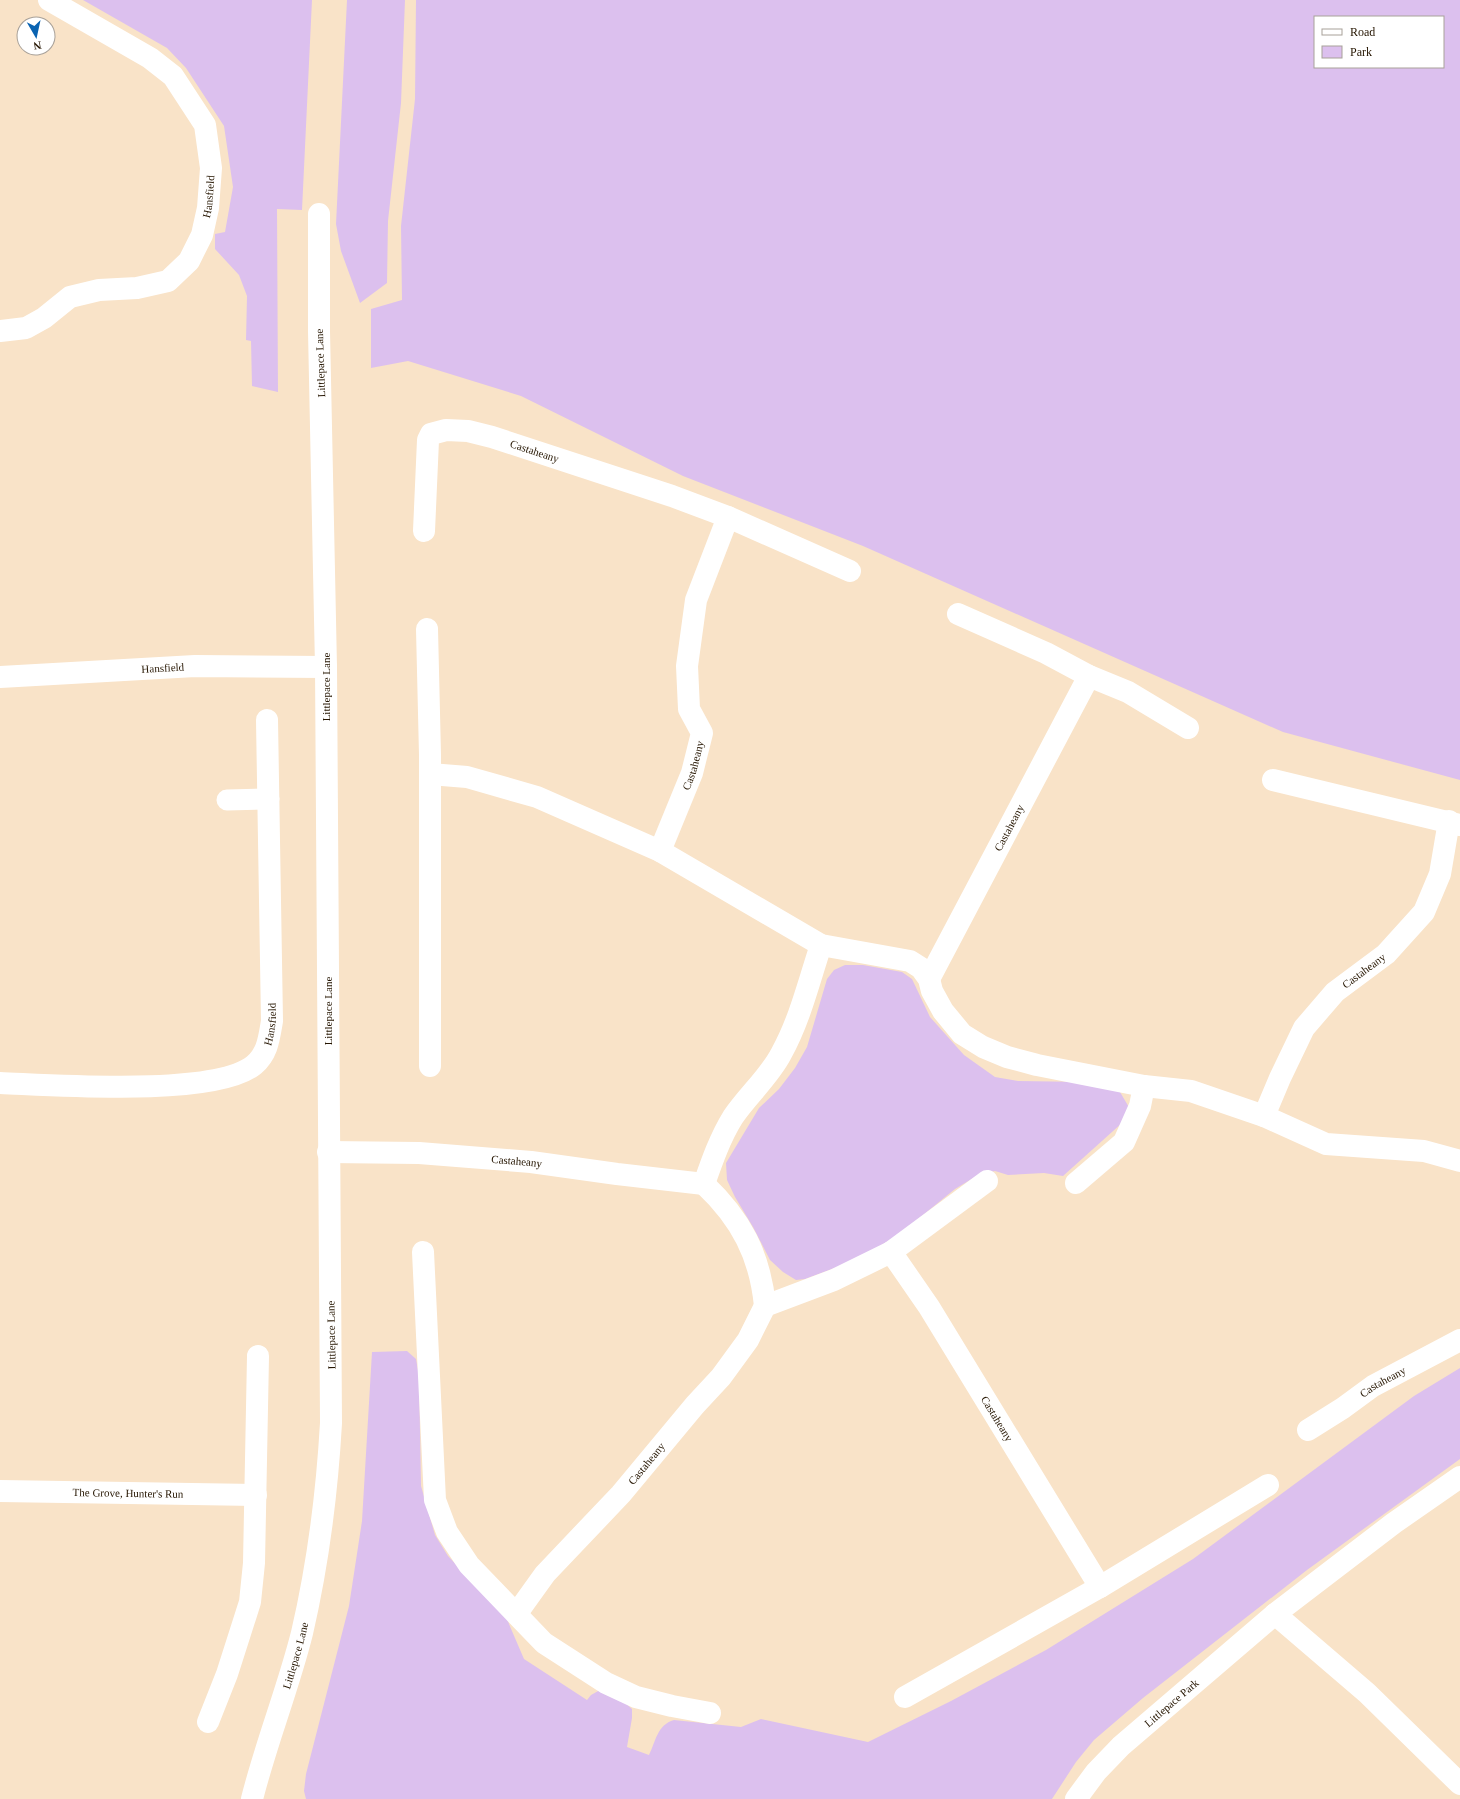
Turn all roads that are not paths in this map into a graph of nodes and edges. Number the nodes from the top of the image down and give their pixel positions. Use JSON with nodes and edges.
{"nodes":[{"id":1,"x":48,"y":0,"type":"edge"},
{"id":2,"x":319,"y":214,"type":"dead end"},
{"id":3,"x":0,"y":331,"type":"edge"},
{"id":4,"x":728,"y":517,"type":"junction"},
{"id":5,"x":424,"y":531,"type":"dead end"},
{"id":6,"x":850,"y":571,"type":"dead end"},
{"id":7,"x":958,"y":614,"type":"dead end"},
{"id":8,"x":427,"y":629,"type":"dead end"},
{"id":9,"x":326,"y":668,"type":"junction"},
{"id":10,"x":1089,"y":676,"type":"junction"},
{"id":11,"x":0,"y":677,"type":"edge"},
{"id":12,"x":267,"y":720,"type":"dead end"},
{"id":13,"x":1188,"y":728,"type":"dead end"},
{"id":14,"x":430,"y":774,"type":"junction"},
{"id":15,"x":1273,"y":780,"type":"dead end"},
{"id":16,"x":269,"y":799,"type":"junction"},
{"id":17,"x":227,"y":800,"type":"dead end"},
{"id":18,"x":1455,"y":823,"type":"edge"},
{"id":19,"x":660,"y":851,"type":"junction"},
{"id":20,"x":821,"y":944,"type":"junction"},
{"id":21,"x":929,"y":979,"type":"junction"},
{"id":22,"x":430,"y":1066,"type":"dead end"},
{"id":23,"x":0,"y":1083,"type":"edge"},
{"id":24,"x":1144,"y":1086,"type":"junction"},
{"id":25,"x":1264,"y":1116,"type":"junction"},
{"id":26,"x":328,"y":1152,"type":"junction"},
{"id":27,"x":1460,"y":1161,"type":"edge"},
{"id":28,"x":987,"y":1181,"type":"dead end"},
{"id":29,"x":1076,"y":1183,"type":"dead end"},
{"id":30,"x":704,"y":1184,"type":"junction"},
{"id":31,"x":423,"y":1252,"type":"dead end"},
{"id":32,"x":891,"y":1252,"type":"junction"},
{"id":33,"x":764,"y":1306,"type":"junction"},
{"id":34,"x":1460,"y":1340,"type":"edge"},
{"id":35,"x":258,"y":1356,"type":"dead end"},
{"id":36,"x":1308,"y":1430,"type":"dead end"},
{"id":37,"x":1460,"y":1477,"type":"edge"},
{"id":38,"x":1268,"y":1485,"type":"dead end"},
{"id":39,"x":0,"y":1492,"type":"edge"},
{"id":40,"x":256,"y":1495,"type":"junction"},
{"id":41,"x":1100,"y":1588,"type":"junction"},
{"id":42,"x":517,"y":1613,"type":"junction"},
{"id":43,"x":1275,"y":1614,"type":"junction"},
{"id":44,"x":905,"y":1697,"type":"dead end"},
{"id":45,"x":710,"y":1713,"type":"dead end"},
{"id":46,"x":208,"y":1722,"type":"dead end"},
{"id":47,"x":1460,"y":1784,"type":"edge"},
{"id":48,"x":252,"y":1799,"type":"edge"},
{"id":49,"x":1076,"y":1799,"type":"edge"}],
"edges":[{"from":1,"to":3,"type":"street","name":"Hansfield"},
{"from":2,"to":9,"type":"street","name":"Littlepace Lane"},
{"from":4,"to":5,"type":"street","name":"Castaheany"},
{"from":4,"to":6,"type":"street","name":"Castaheany"},
{"from":4,"to":19,"type":"street","name":"Castaheany"},
{"from":7,"to":10,"type":"street"},
{"from":8,"to":14,"type":"street"},
{"from":9,"to":11,"type":"street","name":"Hansfield"},
{"from":9,"to":26,"type":"street","name":"Littlepace Lane"},
{"from":10,"to":13,"type":"street"},
{"from":10,"to":21,"type":"street","name":"Castaheany"},
{"from":12,"to":16,"type":"street","name":"Hansfield"},
{"from":14,"to":19,"type":"street"},
{"from":14,"to":22,"type":"street"},
{"from":15,"to":18,"type":"street","name":"Castaheany"},
{"from":16,"to":17,"type":"lane"},
{"from":16,"to":23,"type":"street","name":"Hansfield"},
{"from":18,"to":25,"type":"street","name":"Castaheany"},
{"from":19,"to":20,"type":"street"},
{"from":20,"to":21,"type":"street"},
{"from":20,"to":30,"type":"street"},
{"from":21,"to":24,"type":"street"},
{"from":24,"to":25,"type":"street"},
{"from":24,"to":29,"type":"street"},
{"from":25,"to":27,"type":"street"},
{"from":26,"to":30,"type":"street","name":"Castaheany"},
{"from":26,"to":48,"type":"street","name":"Littlepace Lane"},
{"from":28,"to":32,"type":"street"},
{"from":30,"to":33,"type":"street"},
{"from":31,"to":42,"type":"street"},
{"from":32,"to":33,"type":"street"},
{"from":32,"to":41,"type":"street","name":"Castaheany"},
{"from":33,"to":42,"type":"street","name":"Castaheany"},
{"from":34,"to":36,"type":"street","name":"Castaheany"},
{"from":35,"to":40,"type":"street"},
{"from":37,"to":43,"type":"street","name":"Littlepace Park"},
{"from":38,"to":41,"type":"street"},
{"from":39,"to":40,"type":"street","name":"The Grove, Hunter's Run"},
{"from":40,"to":46,"type":"street"},
{"from":41,"to":44,"type":"street"},
{"from":42,"to":45,"type":"street"},
{"from":43,"to":47,"type":"street"},
{"from":43,"to":49,"type":"street","name":"Littlepace Park"}]}
